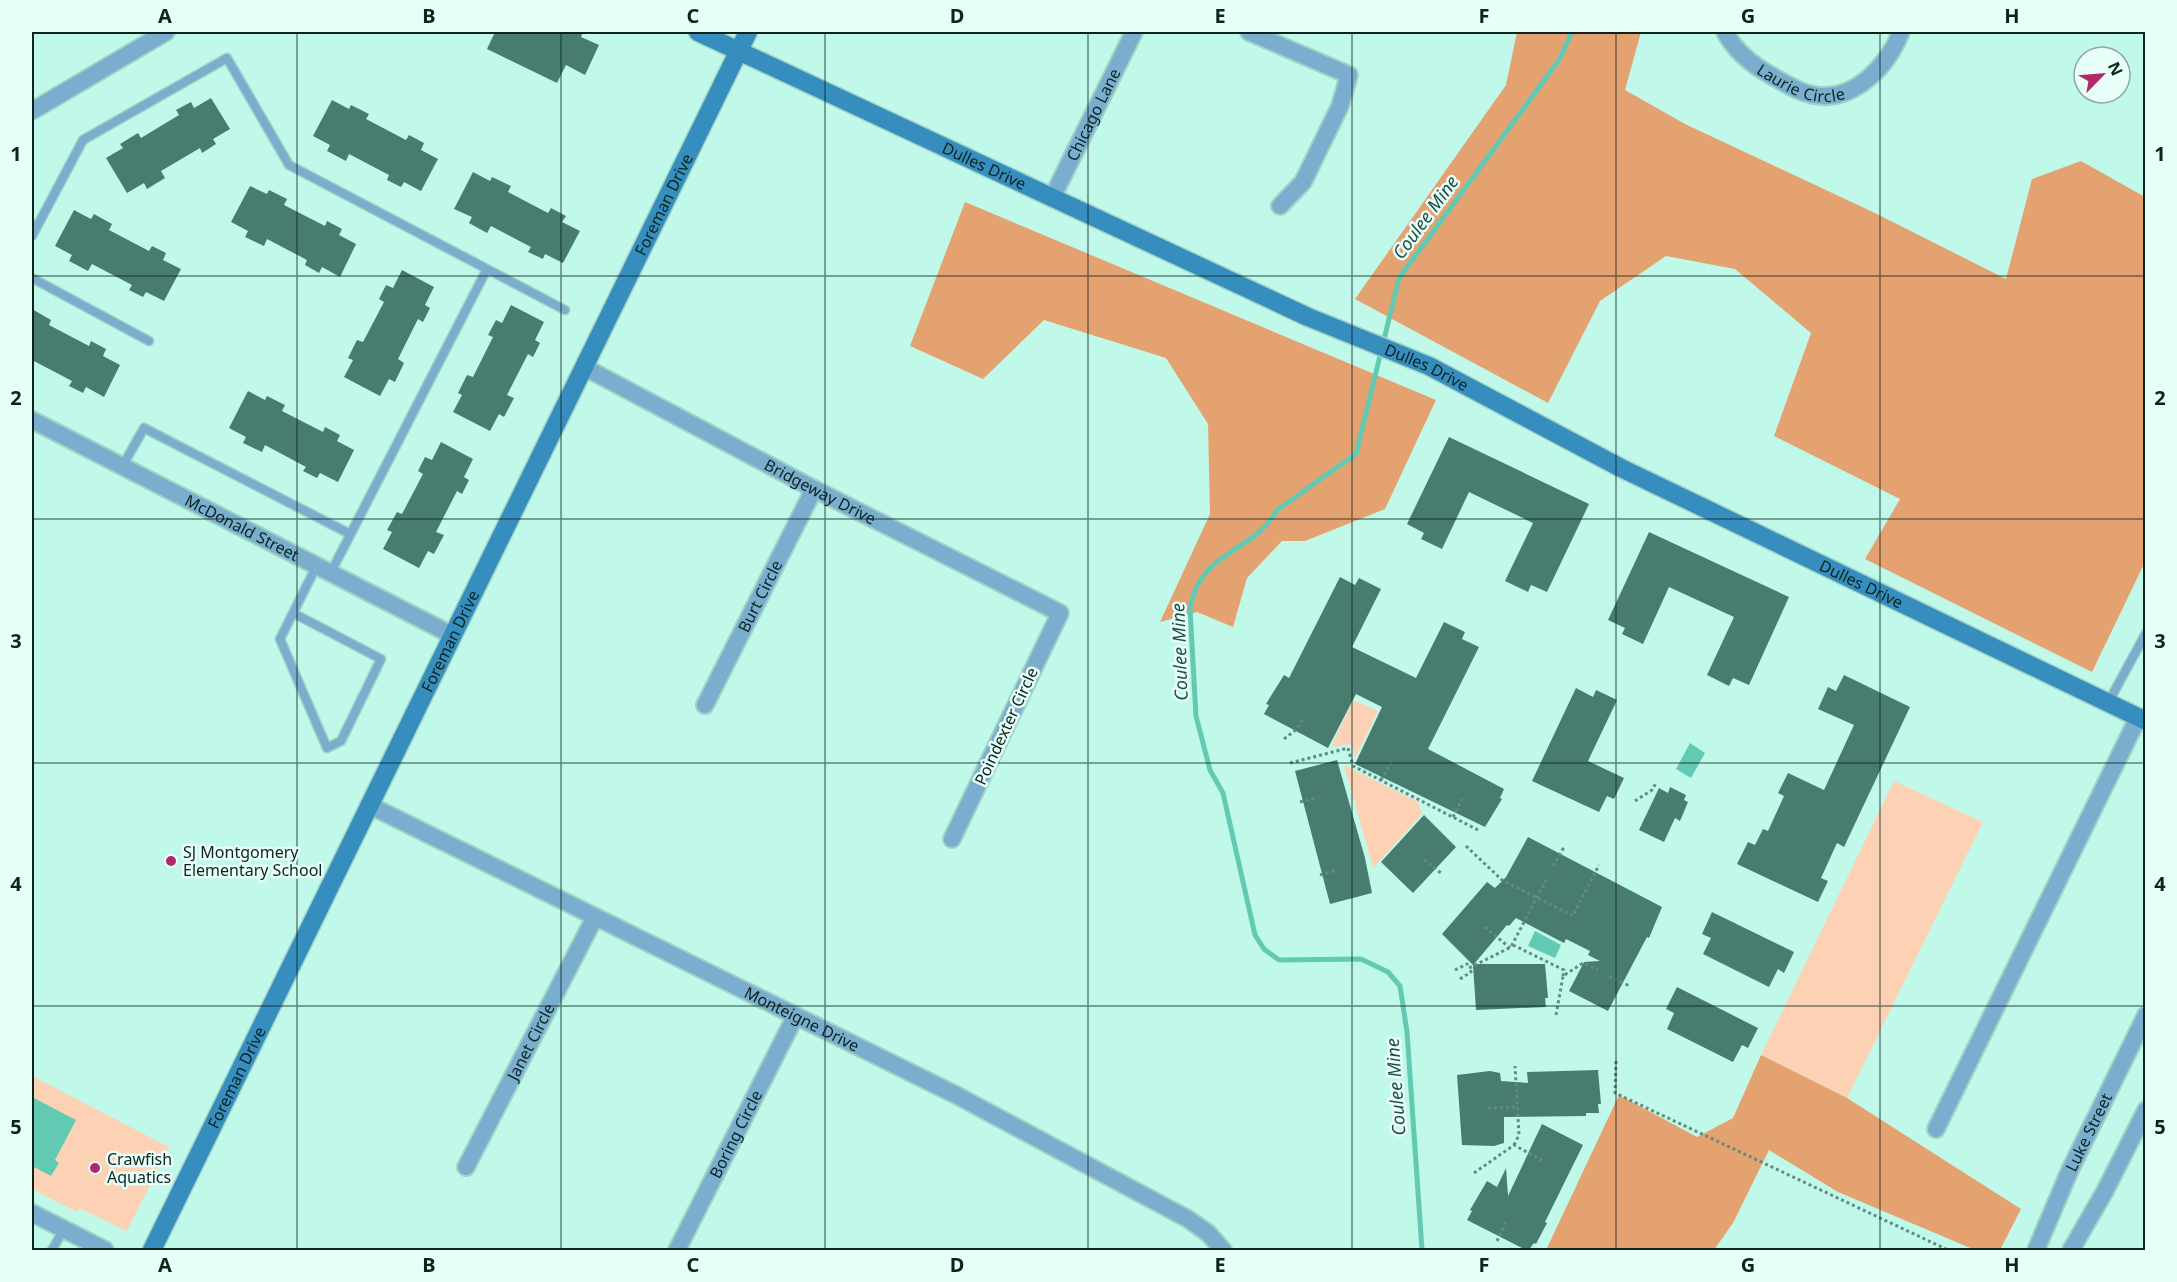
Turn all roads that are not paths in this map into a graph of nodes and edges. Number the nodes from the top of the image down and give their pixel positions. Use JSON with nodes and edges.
{"nodes":[{"id":1,"x":698,"y":32,"type":"edge"},
{"id":2,"x":748,"y":32,"type":"edge"},
{"id":3,"x":1134,"y":32,"type":"edge"},
{"id":4,"x":1249,"y":32,"type":"edge"},
{"id":5,"x":1725,"y":32,"type":"edge"},
{"id":6,"x":1901,"y":32,"type":"edge"},
{"id":7,"x":161,"y":33,"type":"edge"},
{"id":8,"x":739,"y":50,"type":"junction"},
{"id":9,"x":32,"y":111,"type":"edge"},
{"id":10,"x":1052,"y":198,"type":"junction"},
{"id":11,"x":1280,"y":206,"type":"dead end"},
{"id":12,"x":32,"y":236,"type":"edge"},
{"id":13,"x":487,"y":269,"type":"junction"},
{"id":14,"x":32,"y":278,"type":"edge"},
{"id":15,"x":565,"y":310,"type":"dead end"},
{"id":16,"x":149,"y":341,"type":"dead end"},
{"id":17,"x":584,"y":367,"type":"junction"},
{"id":18,"x":32,"y":420,"type":"edge"},
{"id":19,"x":122,"y":467,"type":"junction"},
{"id":20,"x":814,"y":489,"type":"junction"},
{"id":21,"x":350,"y":534,"type":"junction"},
{"id":22,"x":323,"y":571,"type":"junction"},
{"id":23,"x":293,"y":613,"type":"junction"},
{"id":24,"x":1060,"y":613,"type":"joint"},
{"id":25,"x":2145,"y":633,"type":"edge"},
{"id":26,"x":452,"y":635,"type":"junction"},
{"id":27,"x":2143,"y":646,"type":"edge"},
{"id":28,"x":2108,"y":704,"type":"junction"},
{"id":29,"x":705,"y":705,"type":"dead end"},
{"id":30,"x":2142,"y":720,"type":"edge"},
{"id":31,"x":369,"y":805,"type":"junction"},
{"id":32,"x":952,"y":839,"type":"dead end"},
{"id":33,"x":595,"y":917,"type":"junction"},
{"id":34,"x":2145,"y":1015,"type":"edge"},
{"id":35,"x":795,"y":1017,"type":"junction"},
{"id":36,"x":2145,"y":1110,"type":"edge"},
{"id":37,"x":1936,"y":1129,"type":"dead end"},
{"id":38,"x":466,"y":1167,"type":"dead end"},
{"id":39,"x":32,"y":1213,"type":"edge"},
{"id":40,"x":64,"y":1229,"type":"junction"},
{"id":41,"x":52,"y":1251,"type":"edge"},
{"id":42,"x":105,"y":1251,"type":"edge"},
{"id":43,"x":152,"y":1251,"type":"edge"},
{"id":44,"x":677,"y":1251,"type":"edge"},
{"id":45,"x":1223,"y":1251,"type":"edge"},
{"id":46,"x":2036,"y":1251,"type":"edge"},
{"id":47,"x":2071,"y":1251,"type":"edge"}],
"edges":[{"from":1,"to":8,"type":"street","name":"Dulles Drive"},
{"from":2,"to":8,"type":"street","name":"Foreman Drive"},
{"from":3,"to":10,"type":"street","name":"Chicago Lane"},
{"from":4,"to":11,"type":"street"},
{"from":5,"to":6,"type":"street","name":"Laurie Circle"},
{"from":7,"to":9,"type":"street"},
{"from":8,"to":10,"type":"street","name":"Dulles Drive"},
{"from":8,"to":17,"type":"street","name":"Foreman Drive"},
{"from":10,"to":28,"type":"street","name":"Dulles Drive"},
{"from":12,"to":13,"type":"lane"},
{"from":13,"to":15,"type":"lane"},
{"from":13,"to":21,"type":"lane"},
{"from":14,"to":16,"type":"lane"},
{"from":17,"to":20,"type":"street","name":"Bridgeway Drive"},
{"from":17,"to":26,"type":"street","name":"Foreman Drive"},
{"from":18,"to":19,"type":"street","name":"McDonald Street"},
{"from":19,"to":21,"type":"lane"},
{"from":19,"to":22,"type":"street","name":"McDonald Street"},
{"from":20,"to":24,"type":"street","name":"Bridgeway Drive"},
{"from":20,"to":29,"type":"street","name":"Burt Circle"},
{"from":21,"to":22,"type":"lane"},
{"from":22,"to":23,"type":"lane"},
{"from":22,"to":26,"type":"street","name":"McDonald Street"},
{"from":23,"to":23,"type":"lane"},
{"from":24,"to":32,"type":"street","name":"Poindexter Circle"},
{"from":25,"to":27,"type":"lane"},
{"from":26,"to":31,"type":"street","name":"Foreman Drive"},
{"from":27,"to":28,"type":"lane"},
{"from":28,"to":30,"type":"street","name":"Dulles Drive"},
{"from":30,"to":37,"type":"street"},
{"from":31,"to":33,"type":"street","name":"Monteigne Drive"},
{"from":31,"to":43,"type":"street","name":"Foreman Drive"},
{"from":33,"to":35,"type":"street","name":"Monteigne Drive"},
{"from":33,"to":38,"type":"street","name":"Janet Circle"},
{"from":34,"to":46,"type":"street","name":"Luke Street"},
{"from":35,"to":44,"type":"street","name":"Boring Circle"},
{"from":35,"to":45,"type":"street","name":"Monteigne Drive"},
{"from":36,"to":47,"type":"street"},
{"from":39,"to":40,"type":"street"},
{"from":40,"to":41,"type":"lane"},
{"from":40,"to":42,"type":"street"}]}
